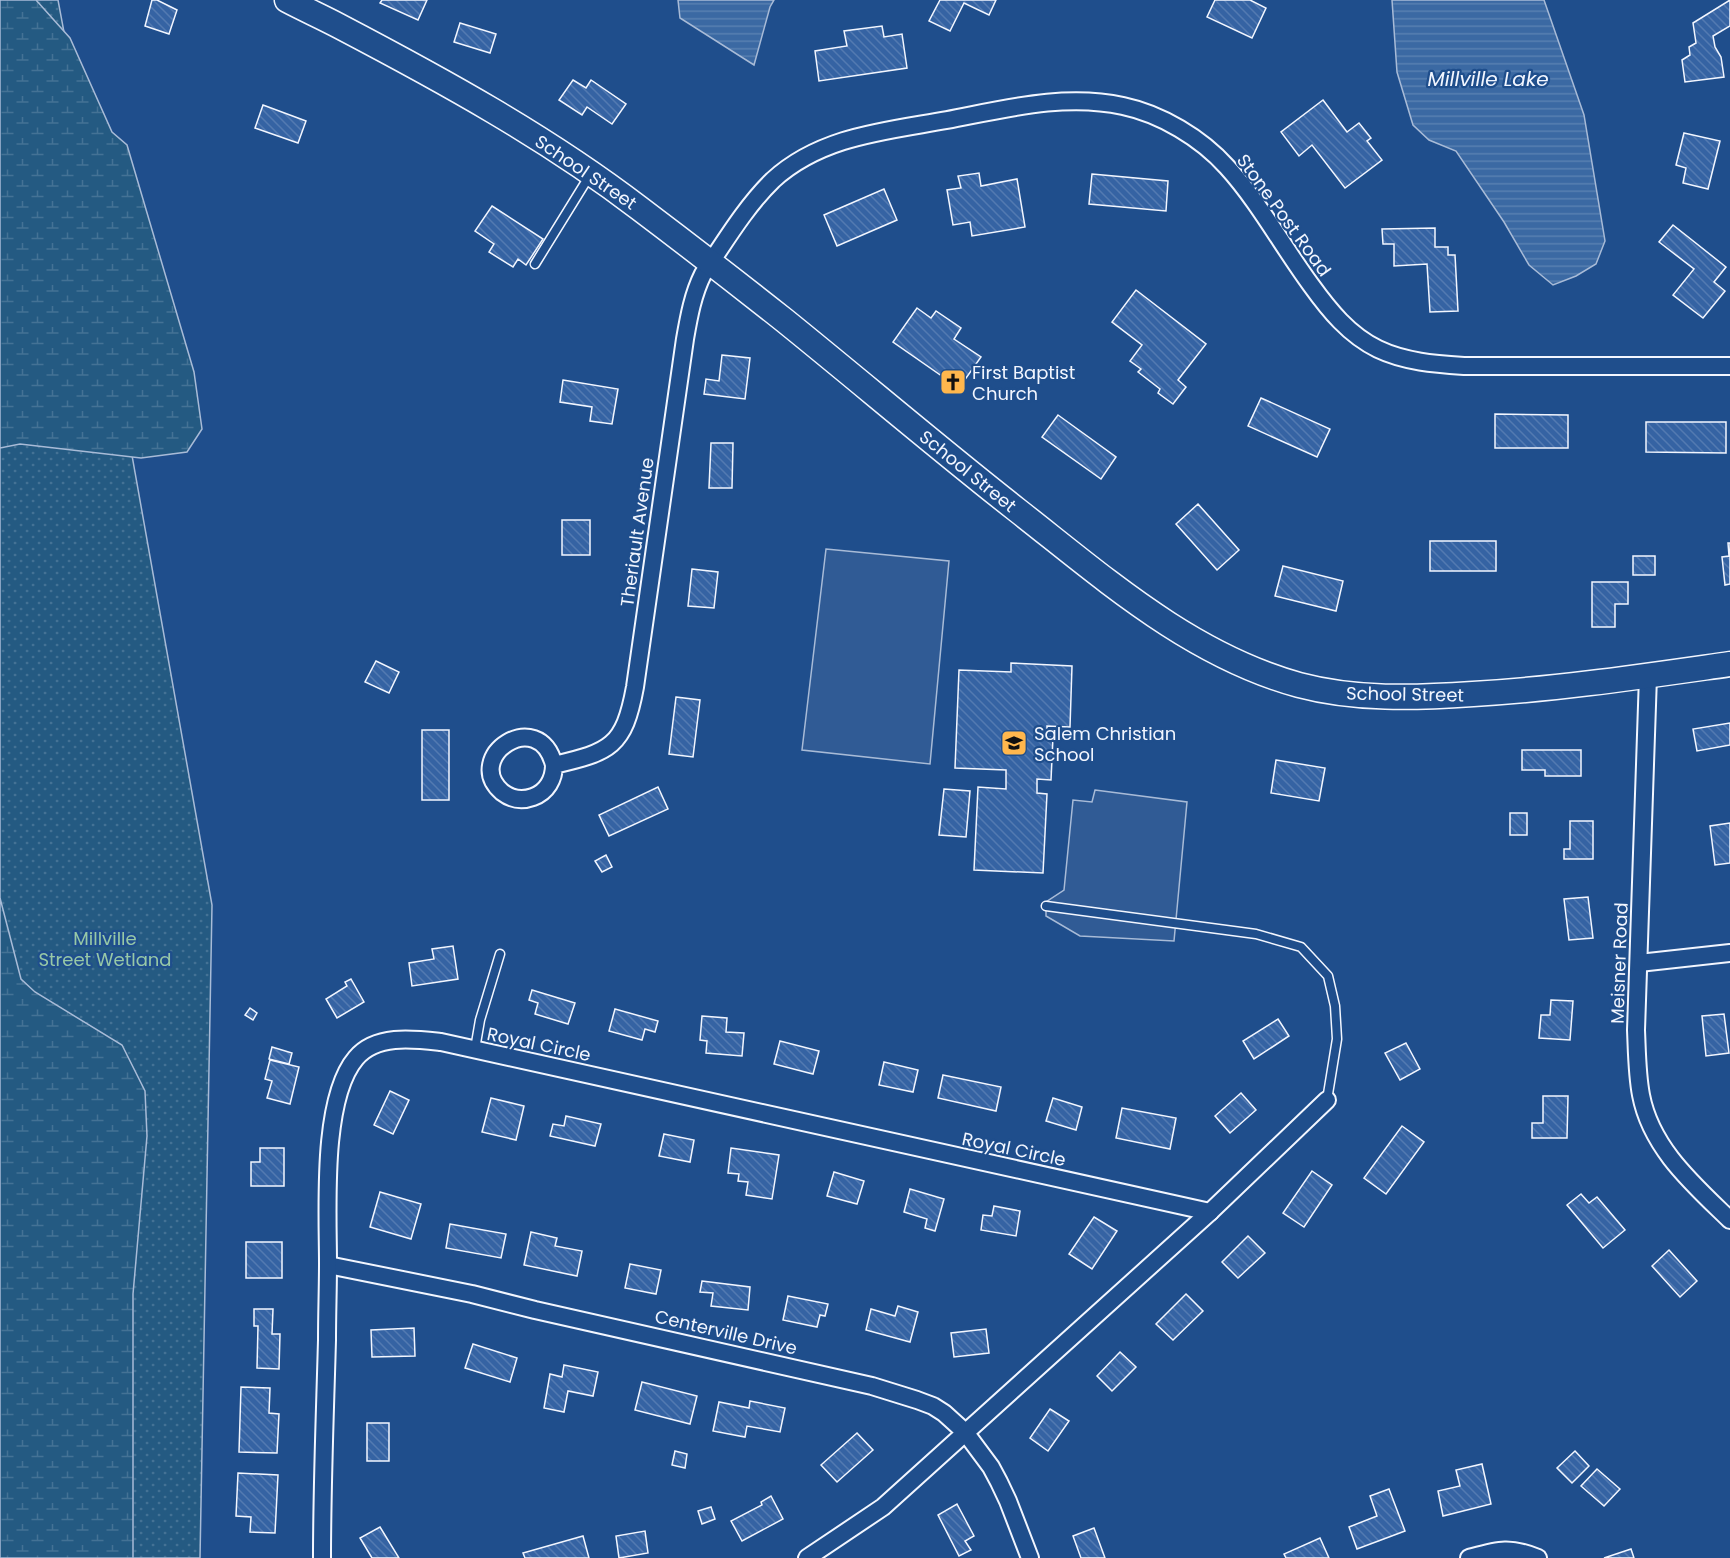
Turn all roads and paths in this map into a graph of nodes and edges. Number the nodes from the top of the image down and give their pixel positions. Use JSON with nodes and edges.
{"nodes":[{"id":1,"x":302,"y":4,"type":"edge"},
{"id":2,"x":591,"y":174,"type":"junction"},
{"id":3,"x":710,"y":263,"type":"junction"},
{"id":4,"x":535,"y":264,"type":"dead end"},
{"id":5,"x":1730,"y":366,"type":"edge"},
{"id":6,"x":1730,"y":664,"type":"edge"},
{"id":7,"x":1648,"y":676,"type":"junction"},
{"id":8,"x":554,"y":765,"type":"dead end"},
{"id":9,"x":1046,"y":906,"type":"dead end"},
{"id":10,"x":1730,"y":953,"type":"edge"},
{"id":11,"x":500,"y":954,"type":"dead end"},
{"id":12,"x":1639,"y":963,"type":"junction"},
{"id":13,"x":475,"y":1049,"type":"junction"},
{"id":14,"x":1327,"y":1100,"type":"joint"},
{"id":15,"x":1210,"y":1212,"type":"junction"},
{"id":16,"x":1730,"y":1220,"type":"edge"},
{"id":17,"x":328,"y":1265,"type":"junction"},
{"id":18,"x":965,"y":1432,"type":"junction"},
{"id":19,"x":321,"y":1558,"type":"edge"},
{"id":20,"x":807,"y":1558,"type":"edge"},
{"id":21,"x":1030,"y":1558,"type":"edge"},
{"id":22,"x":1469,"y":1558,"type":"edge"},
{"id":23,"x":1538,"y":1558,"type":"edge"}],
"edges":[{"from":1,"to":2,"type":"street","name":"School Street"},
{"from":2,"to":3,"type":"street","name":"School Street"},
{"from":2,"to":4,"type":"lane"},
{"from":3,"to":5,"type":"street","name":"Stone Post Road"},
{"from":3,"to":7,"type":"street","name":"School Street"},
{"from":3,"to":8,"type":"street","name":"Theriault Avenue"},
{"from":6,"to":7,"type":"street","name":"School Street"},
{"from":7,"to":12,"type":"street","name":"Meisner Road"},
{"from":9,"to":14,"type":"lane"},
{"from":10,"to":12,"type":"street"},
{"from":11,"to":13,"type":"lane"},
{"from":12,"to":16,"type":"street","name":"Meisner Road"},
{"from":13,"to":15,"type":"street","name":"Royal Circle"},
{"from":13,"to":17,"type":"street","name":"Royal Circle"},
{"from":14,"to":15,"type":"street"},
{"from":15,"to":18,"type":"street"},
{"from":17,"to":18,"type":"street","name":"Centerville Drive"},
{"from":17,"to":19,"type":"street","name":"Royal Circle"},
{"from":18,"to":20,"type":"street"},
{"from":18,"to":21,"type":"street","name":"Centerville Drive"},
{"from":22,"to":23,"type":"street"}]}
